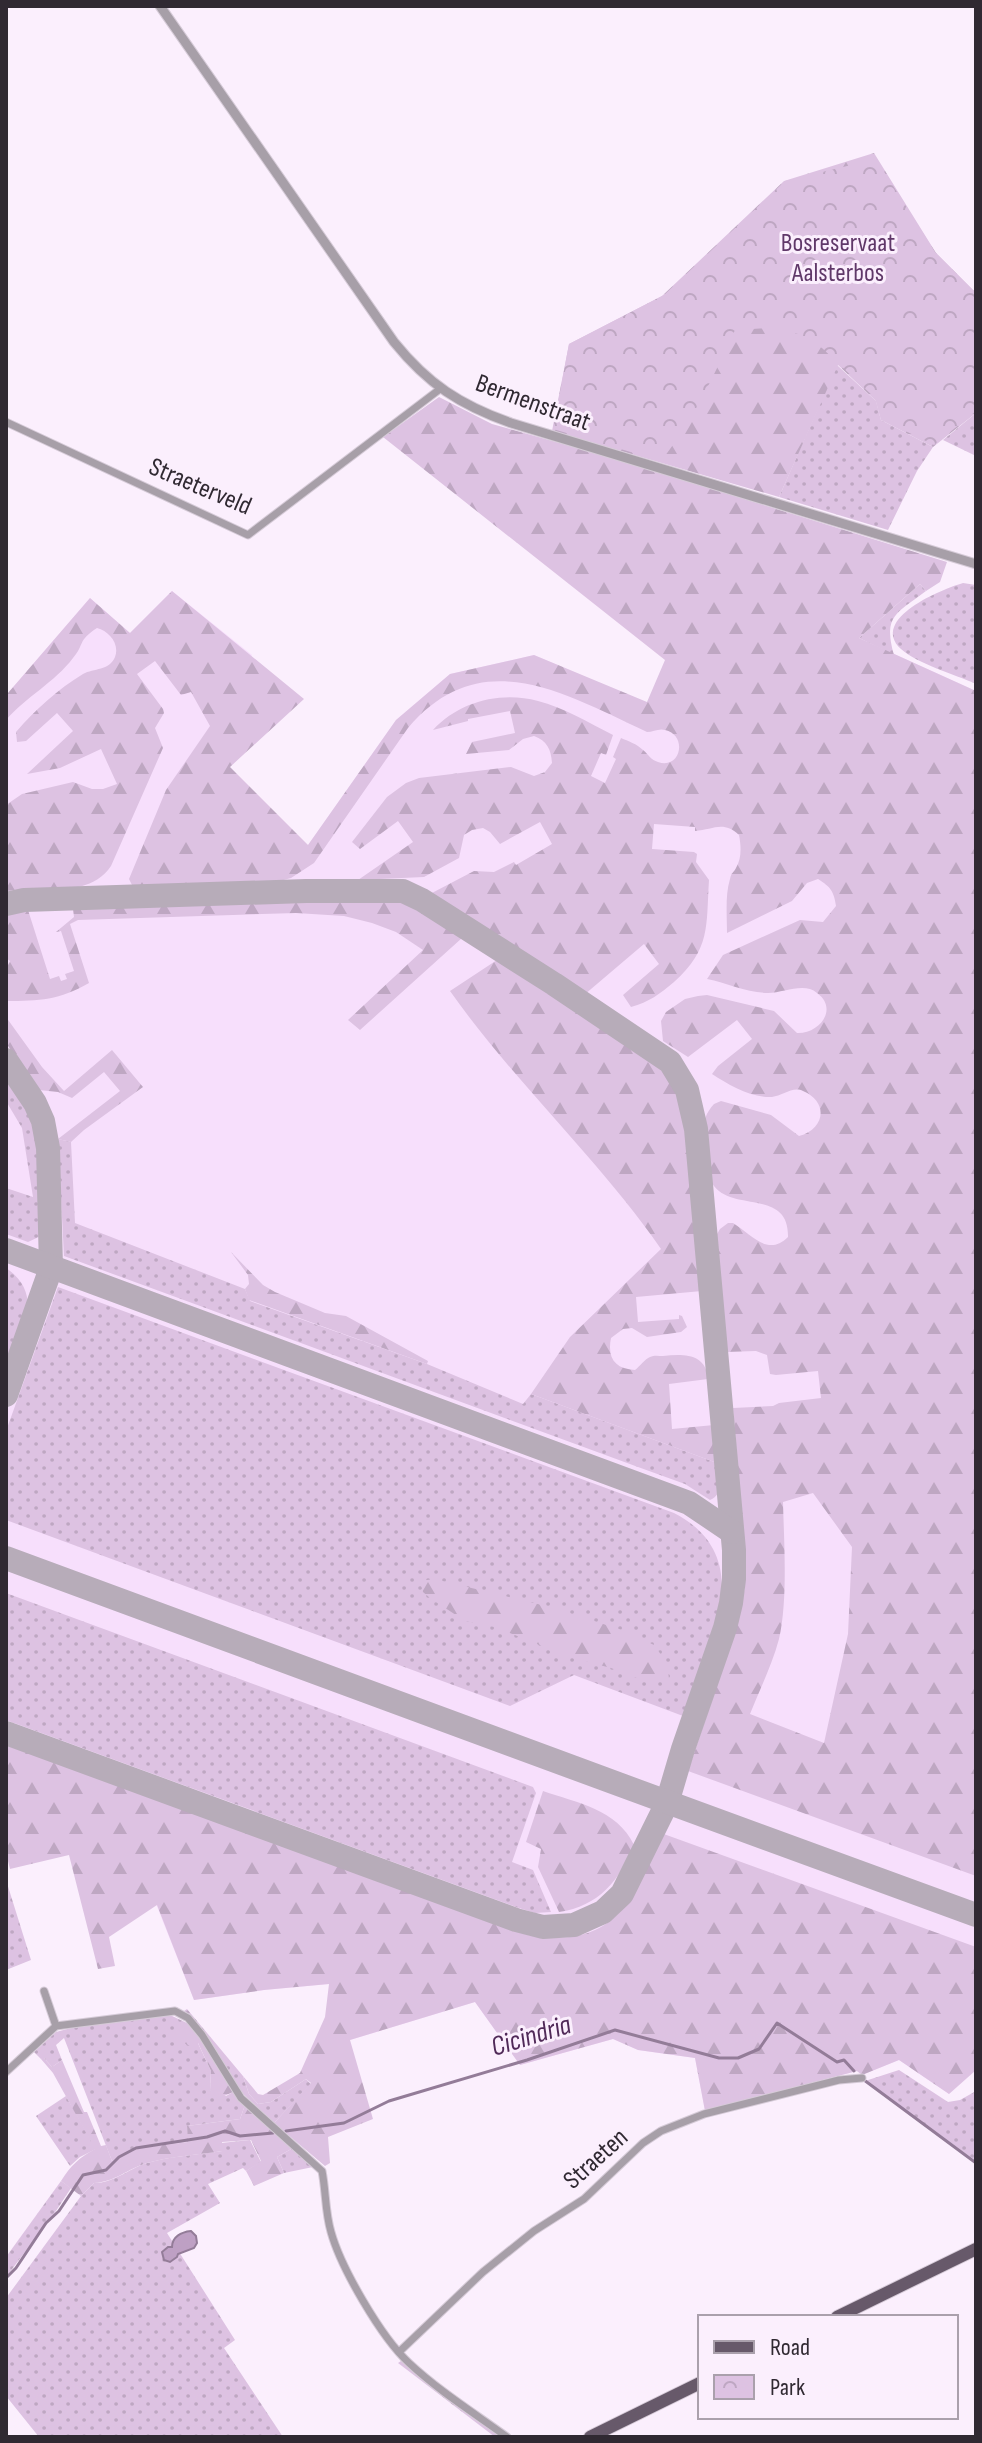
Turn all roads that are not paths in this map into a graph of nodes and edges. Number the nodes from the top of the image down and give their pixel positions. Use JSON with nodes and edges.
{"nodes":[{"id":1,"x":160,"y":6,"type":"edge"},
{"id":2,"x":440,"y":389,"type":"junction"},
{"id":3,"x":6,"y":422,"type":"edge"},
{"id":4,"x":976,"y":564,"type":"edge"},
{"id":5,"x":44,"y":1991,"type":"dead end"},
{"id":6,"x":56,"y":2026,"type":"junction"},
{"id":7,"x":6,"y":2072,"type":"edge"},
{"id":8,"x":862,"y":2078,"type":"dead end"},
{"id":9,"x":976,"y":2249,"type":"edge"},
{"id":10,"x":841,"y":2315,"type":"edge"},
{"id":11,"x":399,"y":2352,"type":"junction"},
{"id":12,"x":698,"y":2384,"type":"edge"},
{"id":13,"x":507,"y":2437,"type":"edge"},
{"id":14,"x":590,"y":2437,"type":"edge"}],
"edges":[{"from":1,"to":2,"type":"street","name":"Bermenstraat"},
{"from":2,"to":3,"type":"street","name":"Straeterveld"},
{"from":2,"to":4,"type":"street","name":"Bermenstraat"},
{"from":5,"to":6,"type":"street"},
{"from":6,"to":7,"type":"street"},
{"from":6,"to":11,"type":"street"},
{"from":8,"to":11,"type":"street","name":"Straeten"},
{"from":9,"to":10,"type":"main road"},
{"from":11,"to":13,"type":"street"},
{"from":12,"to":14,"type":"main road"}]}
